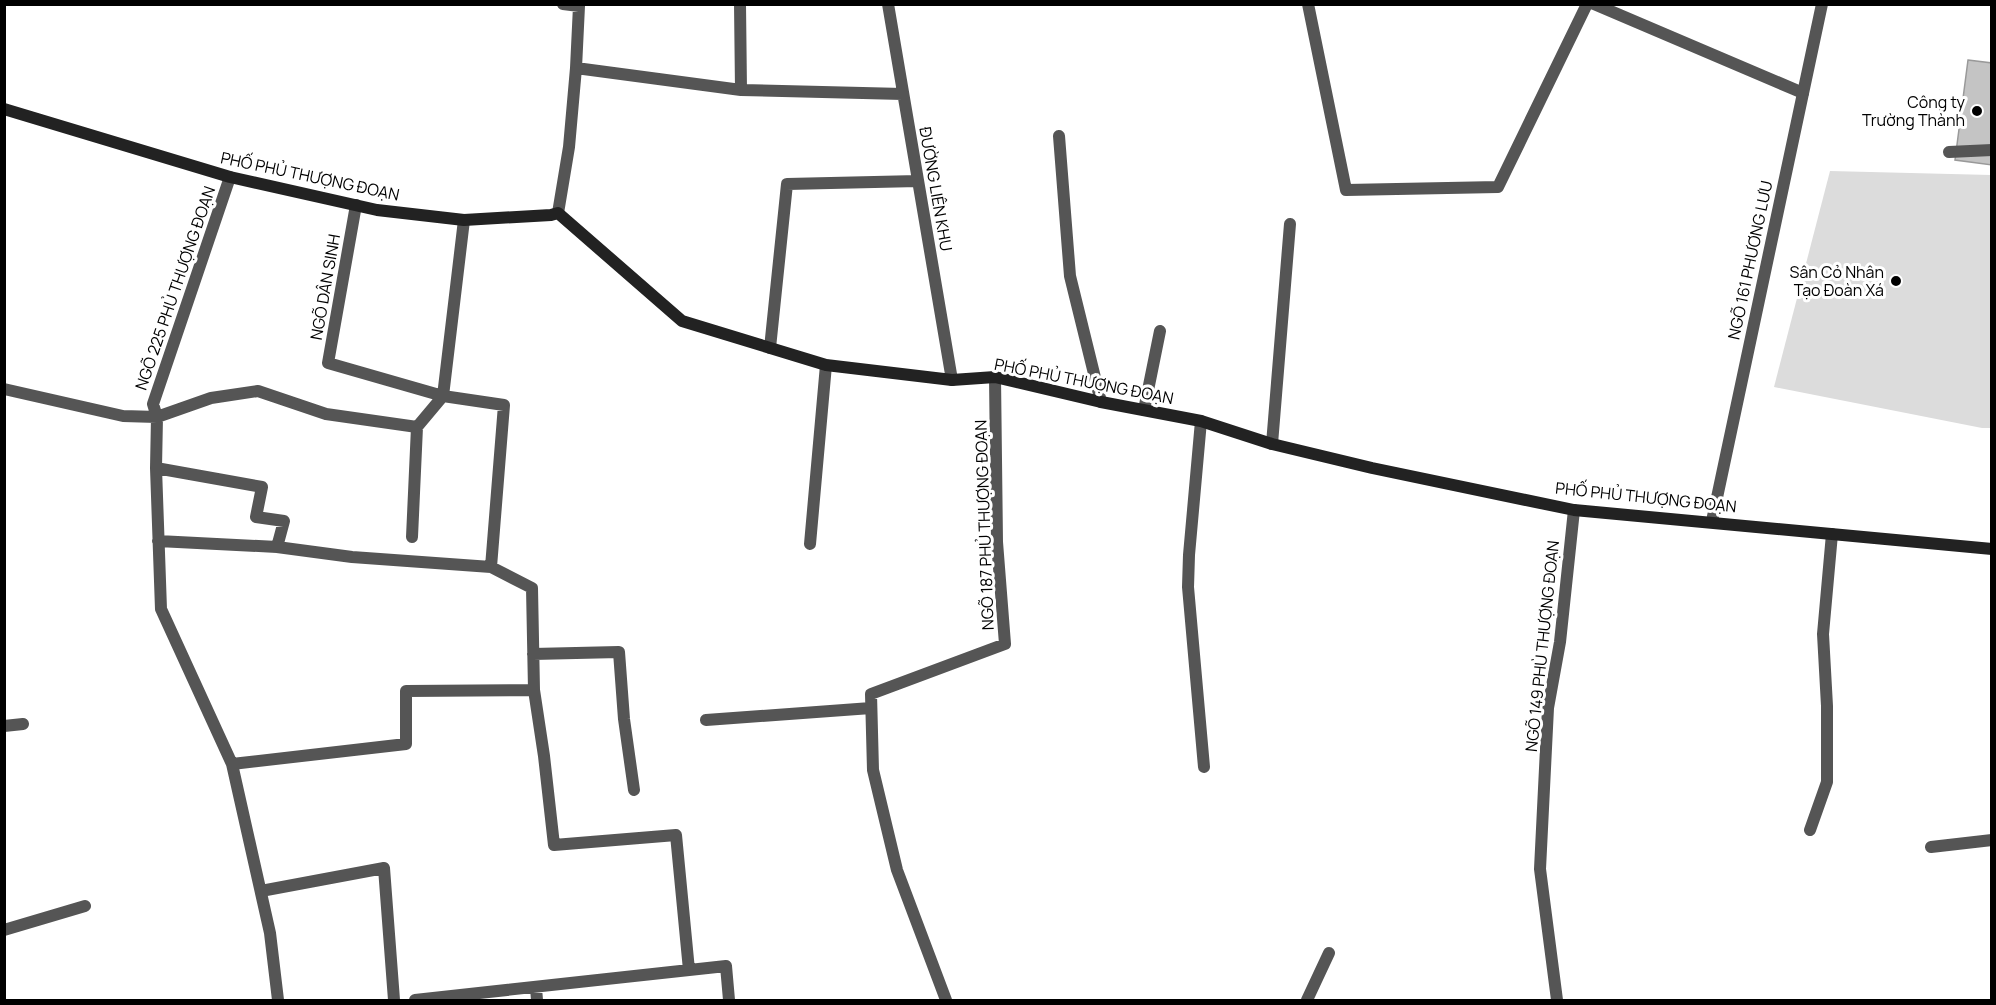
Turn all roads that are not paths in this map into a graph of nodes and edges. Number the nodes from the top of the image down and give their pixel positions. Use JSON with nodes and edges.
{"nodes":[{"id":1,"x":563,"y":4,"type":"edge"},
{"id":2,"x":740,"y":4,"type":"edge"},
{"id":3,"x":888,"y":4,"type":"edge"},
{"id":4,"x":1308,"y":4,"type":"edge"},
{"id":5,"x":1587,"y":4,"type":"edge"},
{"id":6,"x":1594,"y":4,"type":"edge"},
{"id":7,"x":1822,"y":4,"type":"edge"},
{"id":8,"x":576,"y":68,"type":"junction"},
{"id":9,"x":741,"y":90,"type":"junction"},
{"id":10,"x":903,"y":93,"type":"junction"},
{"id":11,"x":1803,"y":93,"type":"junction"},
{"id":12,"x":4,"y":109,"type":"edge"},
{"id":13,"x":1059,"y":136,"type":"dead end"},
{"id":14,"x":1992,"y":150,"type":"edge"},
{"id":15,"x":1949,"y":152,"type":"dead end"},
{"id":16,"x":230,"y":177,"type":"junction"},
{"id":17,"x":918,"y":181,"type":"junction"},
{"id":18,"x":356,"y":205,"type":"junction"},
{"id":19,"x":558,"y":213,"type":"junction"},
{"id":20,"x":464,"y":220,"type":"junction"},
{"id":21,"x":1290,"y":224,"type":"dead end"},
{"id":22,"x":1160,"y":331,"type":"dead end"},
{"id":23,"x":770,"y":348,"type":"junction"},
{"id":24,"x":826,"y":365,"type":"junction"},
{"id":25,"x":995,"y":377,"type":"junction"},
{"id":26,"x":952,"y":380,"type":"junction"},
{"id":27,"x":4,"y":389,"type":"edge"},
{"id":28,"x":442,"y":396,"type":"junction"},
{"id":29,"x":1101,"y":402,"type":"junction"},
{"id":30,"x":1144,"y":410,"type":"junction"},
{"id":31,"x":157,"y":417,"type":"junction"},
{"id":32,"x":1201,"y":421,"type":"junction"},
{"id":33,"x":417,"y":427,"type":"junction"},
{"id":34,"x":1272,"y":444,"type":"junction"},
{"id":35,"x":156,"y":468,"type":"junction"},
{"id":36,"x":1574,"y":510,"type":"junction"},
{"id":37,"x":1712,"y":521,"type":"junction"},
{"id":38,"x":1832,"y":534,"type":"junction"},
{"id":39,"x":412,"y":537,"type":"dead end"},
{"id":40,"x":158,"y":541,"type":"junction"},
{"id":41,"x":810,"y":544,"type":"dead end"},
{"id":42,"x":277,"y":547,"type":"junction"},
{"id":43,"x":1992,"y":549,"type":"edge"},
{"id":44,"x":491,"y":567,"type":"junction"},
{"id":45,"x":533,"y":654,"type":"junction"},
{"id":46,"x":534,"y":690,"type":"junction"},
{"id":47,"x":872,"y":708,"type":"junction"},
{"id":48,"x":706,"y":720,"type":"dead end"},
{"id":49,"x":23,"y":724,"type":"dead end"},
{"id":50,"x":4,"y":726,"type":"edge"},
{"id":51,"x":232,"y":764,"type":"junction"},
{"id":52,"x":1204,"y":766,"type":"dead end"},
{"id":53,"x":634,"y":790,"type":"dead end"},
{"id":54,"x":1810,"y":830,"type":"dead end"},
{"id":55,"x":1992,"y":840,"type":"edge"},
{"id":56,"x":1931,"y":847,"type":"dead end"},
{"id":57,"x":261,"y":891,"type":"junction"},
{"id":58,"x":85,"y":906,"type":"dead end"},
{"id":59,"x":4,"y":930,"type":"edge"},
{"id":60,"x":1329,"y":953,"type":"dead end"},
{"id":61,"x":690,"y":970,"type":"junction"},
{"id":62,"x":536,"y":994,"type":"edge"},
{"id":63,"x":278,"y":1000,"type":"edge"},
{"id":64,"x":394,"y":1000,"type":"edge"},
{"id":65,"x":415,"y":1000,"type":"edge"},
{"id":66,"x":729,"y":1000,"type":"edge"},
{"id":67,"x":946,"y":1000,"type":"edge"},
{"id":68,"x":1307,"y":1000,"type":"edge"},
{"id":69,"x":1557,"y":1000,"type":"edge"}],
"edges":[{"from":1,"to":8,"type":"street"},
{"from":2,"to":9,"type":"street"},
{"from":3,"to":10,"type":"street","name":"ĐƯỜNG LIÊN KHU"},
{"from":4,"to":5,"type":"street"},
{"from":6,"to":11,"type":"street"},
{"from":7,"to":11,"type":"street","name":"NGÕ 161 PHƯƠNG LƯU"},
{"from":8,"to":9,"type":"street"},
{"from":8,"to":19,"type":"street"},
{"from":9,"to":10,"type":"street"},
{"from":10,"to":17,"type":"street","name":"ĐƯỜNG LIÊN KHU"},
{"from":11,"to":37,"type":"street","name":"NGÕ 161 PHƯƠNG LƯU"},
{"from":12,"to":16,"type":"main road","name":"PHỐ PHỦ THƯỢNG ĐOẠN"},
{"from":13,"to":29,"type":"street"},
{"from":14,"to":15,"type":"street"},
{"from":16,"to":18,"type":"main road","name":"PHỐ PHỦ THƯỢNG ĐOẠN"},
{"from":16,"to":31,"type":"street","name":"NGÕ 225 PHỦ THƯỢNG ĐOẠN"},
{"from":17,"to":23,"type":"street"},
{"from":17,"to":26,"type":"street","name":"ĐƯỜNG LIÊN KHU"},
{"from":18,"to":20,"type":"main road","name":"PHỐ PHỦ THƯỢNG ĐOẠN"},
{"from":18,"to":28,"type":"street","name":"NGÕ DÂN SINH"},
{"from":19,"to":20,"type":"main road","name":"PHỐ PHỦ THƯỢNG ĐOẠN"},
{"from":19,"to":23,"type":"main road","name":"PHỐ PHỦ THƯỢNG ĐOẠN"},
{"from":20,"to":28,"type":"street"},
{"from":21,"to":34,"type":"street"},
{"from":22,"to":30,"type":"street"},
{"from":23,"to":24,"type":"main road","name":"PHỐ PHỦ THƯỢNG ĐOẠN"},
{"from":24,"to":26,"type":"main road","name":"PHỐ PHỦ THƯỢNG ĐOẠN"},
{"from":24,"to":41,"type":"street"},
{"from":25,"to":26,"type":"main road","name":"PHỐ PHỦ THƯỢNG ĐOẠN"},
{"from":25,"to":29,"type":"main road","name":"PHỐ PHỦ THƯỢNG ĐOẠN"},
{"from":25,"to":47,"type":"street","name":"NGÕ 187 PHỦ THƯỢNG ĐOẠN"},
{"from":27,"to":31,"type":"street"},
{"from":28,"to":33,"type":"street"},
{"from":28,"to":44,"type":"street"},
{"from":29,"to":30,"type":"main road","name":"PHỐ PHỦ THƯỢNG ĐOẠN"},
{"from":30,"to":32,"type":"main road","name":"PHỐ PHỦ THƯỢNG ĐOẠN"},
{"from":31,"to":33,"type":"street"},
{"from":31,"to":35,"type":"street","name":"NGÕ 225 PHỦ THƯỢNG ĐOẠN"},
{"from":32,"to":34,"type":"main road","name":"PHỐ PHỦ THƯỢNG ĐOẠN"},
{"from":32,"to":52,"type":"street"},
{"from":33,"to":39,"type":"street"},
{"from":34,"to":36,"type":"main road","name":"PHỐ PHỦ THƯỢNG ĐOẠN"},
{"from":35,"to":40,"type":"street","name":"NGÕ 225 PHỦ THƯỢNG ĐOẠN"},
{"from":35,"to":42,"type":"street"},
{"from":36,"to":37,"type":"main road","name":"PHỐ PHỦ THƯỢNG ĐOẠN"},
{"from":36,"to":69,"type":"street","name":"NGÕ 149 PHÙ THƯỢNG ĐOẠN"},
{"from":37,"to":38,"type":"main road","name":"PHỐ PHỦ THƯỢNG ĐOẠN"},
{"from":38,"to":43,"type":"main road","name":"PHỐ PHỦ THƯỢNG ĐOẠN"},
{"from":38,"to":54,"type":"street"},
{"from":40,"to":42,"type":"street"},
{"from":40,"to":51,"type":"street","name":"NGÕ 225 PHỦ THƯỢNG ĐOẠN"},
{"from":42,"to":44,"type":"street"},
{"from":44,"to":45,"type":"street"},
{"from":45,"to":46,"type":"street"},
{"from":45,"to":53,"type":"street"},
{"from":46,"to":51,"type":"street"},
{"from":46,"to":61,"type":"street"},
{"from":47,"to":48,"type":"street"},
{"from":47,"to":67,"type":"street"},
{"from":49,"to":50,"type":"street"},
{"from":51,"to":57,"type":"street","name":"NGÕ 225 PHỦ THƯỢNG ĐOẠN"},
{"from":55,"to":56,"type":"street"},
{"from":57,"to":63,"type":"street","name":"NGÕ 225 PHỦ THƯỢNG ĐOẠN"},
{"from":57,"to":64,"type":"street"},
{"from":58,"to":59,"type":"street"},
{"from":60,"to":68,"type":"street"},
{"from":61,"to":62,"type":"street"},
{"from":61,"to":66,"type":"street"},
{"from":62,"to":65,"type":"street"}]}
